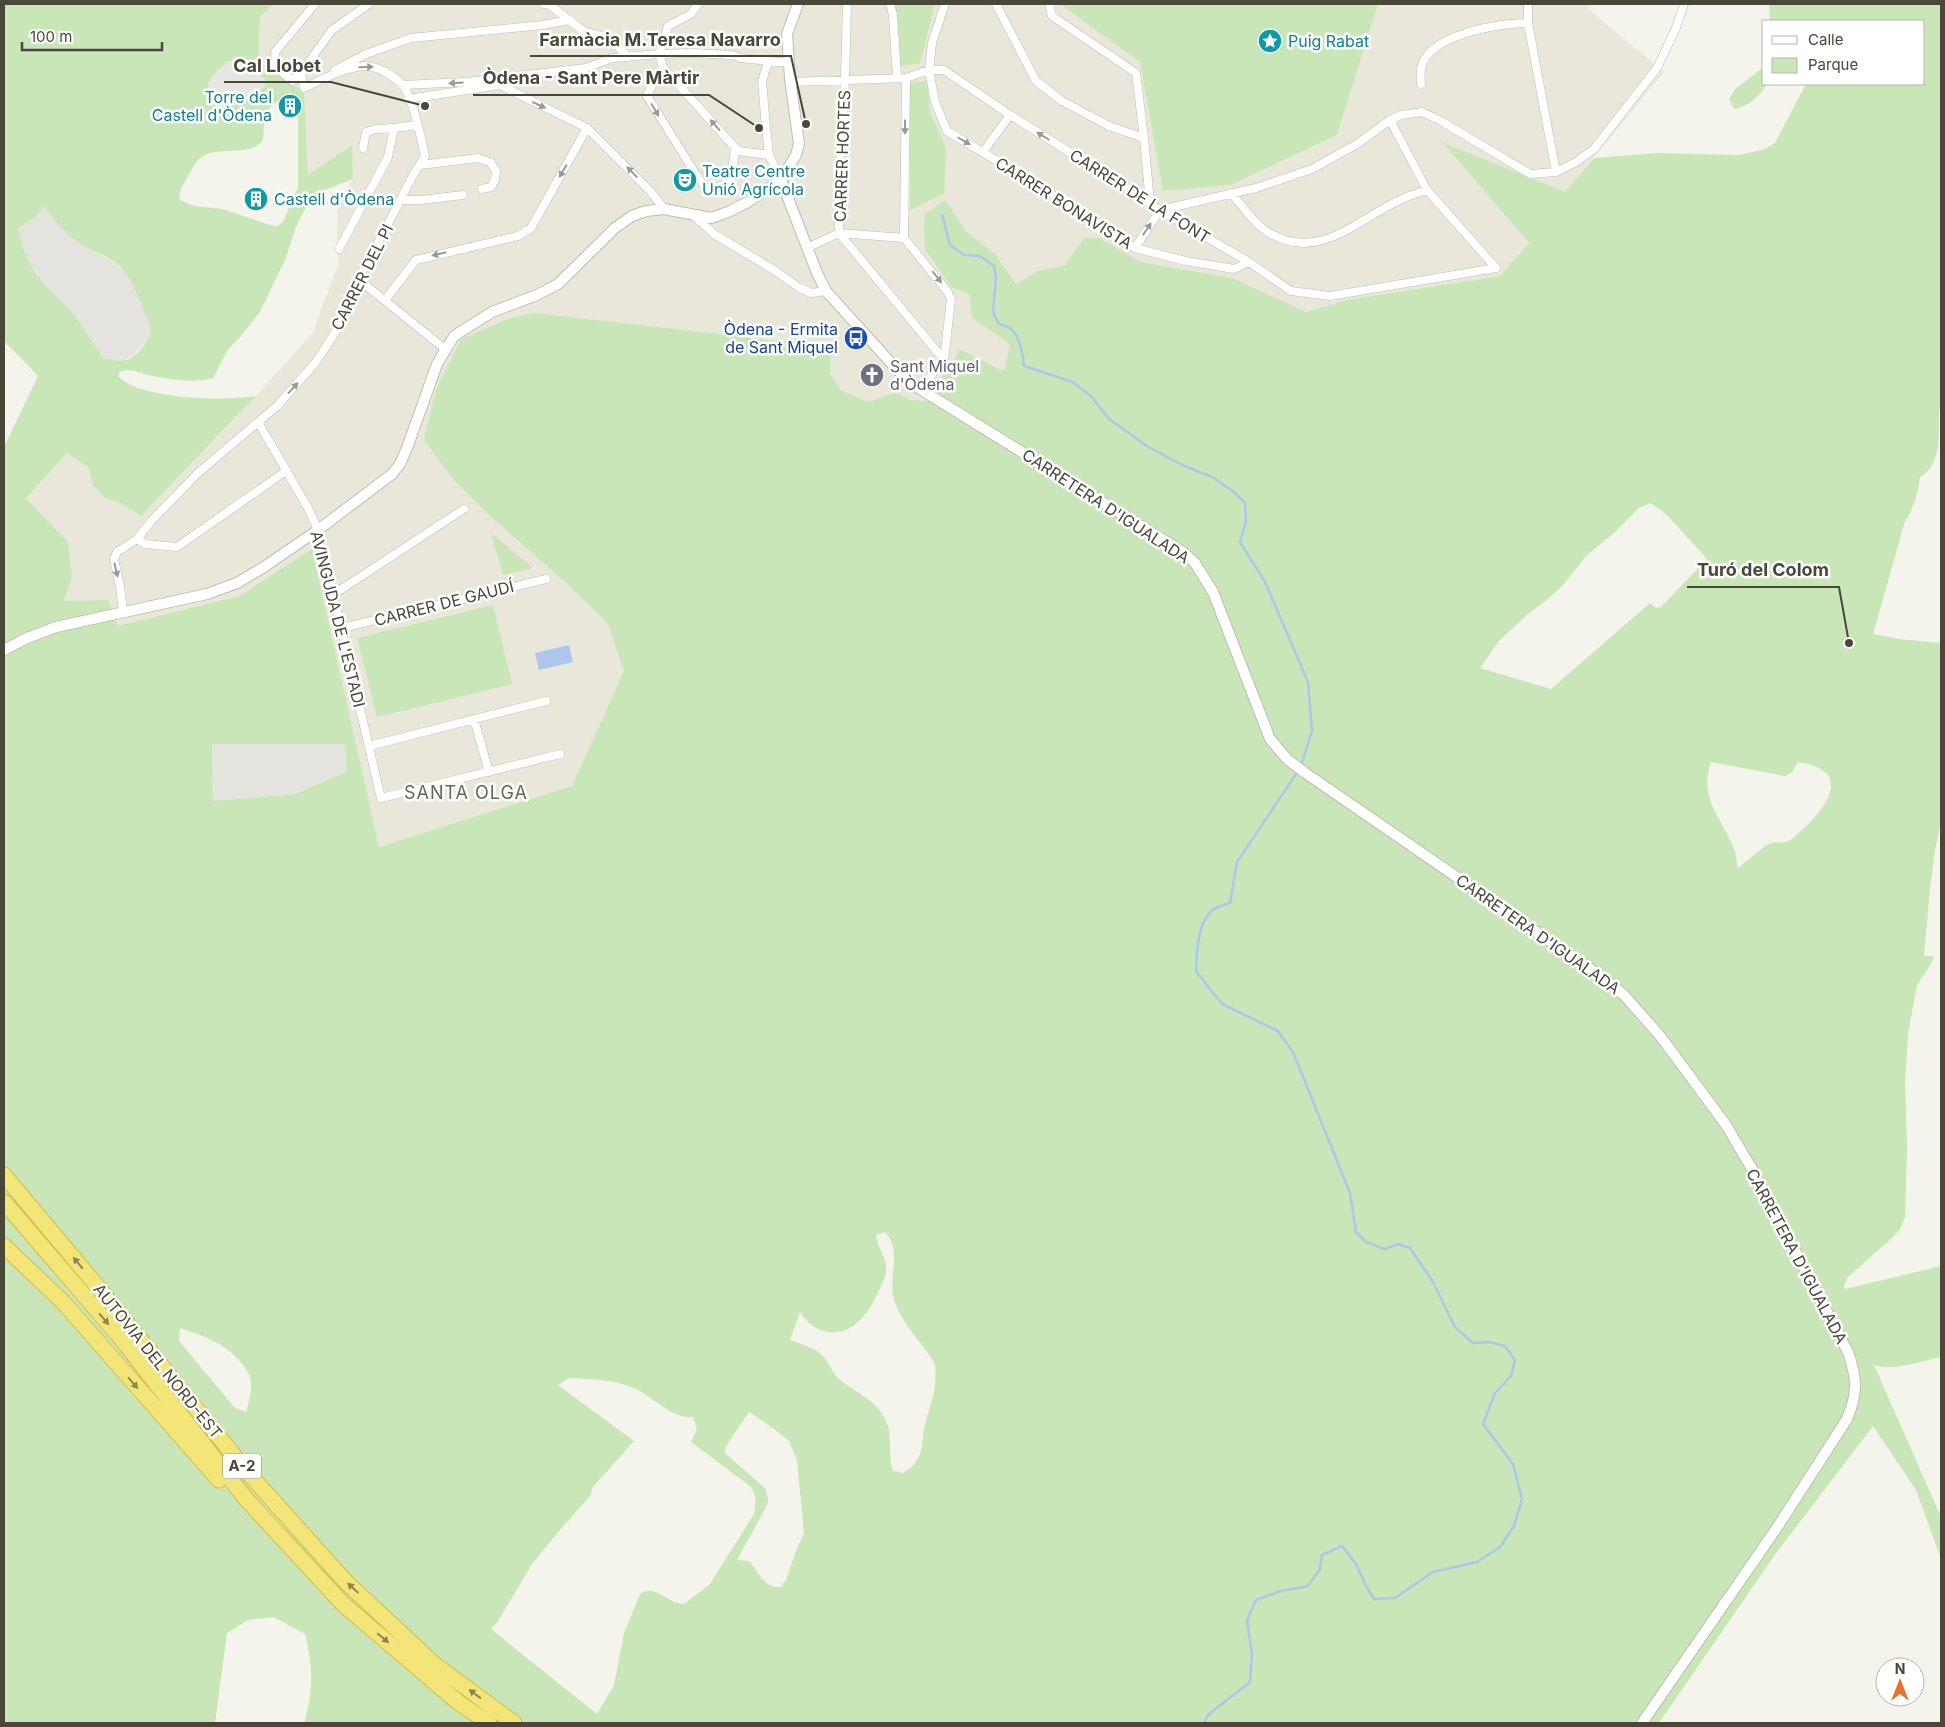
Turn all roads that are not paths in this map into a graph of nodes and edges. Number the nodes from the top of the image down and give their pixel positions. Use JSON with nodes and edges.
{"nodes":[{"id":1,"x":315,"y":4,"type":"edge"},
{"id":2,"x":369,"y":4,"type":"edge"},
{"id":3,"x":544,"y":4,"type":"edge"},
{"id":4,"x":698,"y":4,"type":"edge"},
{"id":5,"x":798,"y":4,"type":"edge"},
{"id":6,"x":847,"y":4,"type":"edge"},
{"id":7,"x":890,"y":4,"type":"edge"},
{"id":8,"x":945,"y":4,"type":"edge"},
{"id":9,"x":996,"y":4,"type":"edge"},
{"id":10,"x":1049,"y":4,"type":"edge"},
{"id":11,"x":1528,"y":4,"type":"edge"},
{"id":12,"x":1684,"y":4,"type":"edge"},
{"id":13,"x":570,"y":20,"type":"junction"},
{"id":14,"x":1528,"y":23,"type":"junction"},
{"id":15,"x":659,"y":54,"type":"junction"},
{"id":16,"x":628,"y":57,"type":"junction"},
{"id":17,"x":768,"y":60,"type":"junction"},
{"id":18,"x":789,"y":62,"type":"junction"},
{"id":19,"x":665,"y":69,"type":"junction"},
{"id":20,"x":929,"y":70,"type":"junction"},
{"id":21,"x":301,"y":73,"type":"junction"},
{"id":22,"x":897,"y":77,"type":"junction"},
{"id":23,"x":906,"y":78,"type":"junction"},
{"id":24,"x":845,"y":80,"type":"junction"},
{"id":25,"x":791,"y":82,"type":"junction"},
{"id":26,"x":314,"y":83,"type":"junction"},
{"id":27,"x":1421,"y":84,"type":"dead end"},
{"id":28,"x":403,"y":86,"type":"junction"},
{"id":29,"x":408,"y":99,"type":"junction"},
{"id":30,"x":1010,"y":116,"type":"junction"},
{"id":31,"x":1390,"y":120,"type":"junction"},
{"id":32,"x":417,"y":125,"type":"junction"},
{"id":33,"x":394,"y":128,"type":"junction"},
{"id":34,"x":587,"y":128,"type":"junction"},
{"id":35,"x":1144,"y":138,"type":"junction"},
{"id":36,"x":363,"y":148,"type":"dead end"},
{"id":37,"x":735,"y":148,"type":"junction"},
{"id":38,"x":983,"y":152,"type":"junction"},
{"id":39,"x":769,"y":154,"type":"junction"},
{"id":40,"x":420,"y":165,"type":"junction"},
{"id":41,"x":1556,"y":172,"type":"junction"},
{"id":42,"x":781,"y":180,"type":"junction"},
{"id":43,"x":482,"y":189,"type":"dead end"},
{"id":44,"x":1427,"y":190,"type":"junction"},
{"id":45,"x":1231,"y":194,"type":"junction"},
{"id":46,"x":463,"y":195,"type":"dead end"},
{"id":47,"x":400,"y":200,"type":"junction"},
{"id":48,"x":1150,"y":203,"type":"junction"},
{"id":49,"x":664,"y":208,"type":"junction"},
{"id":50,"x":1160,"y":210,"type":"junction"},
{"id":51,"x":691,"y":213,"type":"junction"},
{"id":52,"x":840,"y":233,"type":"junction"},
{"id":53,"x":904,"y":238,"type":"junction"},
{"id":54,"x":807,"y":248,"type":"junction"},
{"id":55,"x":1135,"y":248,"type":"junction"},
{"id":56,"x":339,"y":249,"type":"dead end"},
{"id":57,"x":1249,"y":262,"type":"junction"},
{"id":58,"x":358,"y":279,"type":"junction"},
{"id":59,"x":826,"y":291,"type":"junction"},
{"id":60,"x":385,"y":300,"type":"junction"},
{"id":61,"x":445,"y":349,"type":"junction"},
{"id":62,"x":944,"y":360,"type":"junction"},
{"id":63,"x":920,"y":389,"type":"junction"},
{"id":64,"x":258,"y":422,"type":"junction"},
{"id":65,"x":286,"y":471,"type":"junction"},
{"id":66,"x":464,"y":509,"type":"dead end"},
{"id":67,"x":318,"y":530,"type":"junction"},
{"id":68,"x":137,"y":539,"type":"junction"},
{"id":69,"x":546,"y":579,"type":"dead end"},
{"id":70,"x":334,"y":594,"type":"junction"},
{"id":71,"x":123,"y":612,"type":"junction"},
{"id":72,"x":342,"y":628,"type":"junction"},
{"id":73,"x":4,"y":650,"type":"edge"},
{"id":74,"x":546,"y":701,"type":"dead end"},
{"id":75,"x":474,"y":719,"type":"junction"},
{"id":76,"x":369,"y":746,"type":"junction"},
{"id":77,"x":560,"y":754,"type":"dead end"},
{"id":78,"x":488,"y":772,"type":"junction"},
{"id":79,"x":4,"y":1175,"type":"edge"},
{"id":80,"x":4,"y":1202,"type":"edge"},
{"id":81,"x":4,"y":1246,"type":"edge"},
{"id":82,"x":343,"y":1604,"type":"junction"},
{"id":83,"x":489,"y":1723,"type":"edge"},
{"id":84,"x":514,"y":1723,"type":"edge"},
{"id":85,"x":1642,"y":1723,"type":"edge"}],
"edges":[{"from":1,"to":21,"type":"street"},
{"from":2,"to":21,"type":"street"},
{"from":3,"to":13,"type":"street"},
{"from":4,"to":15,"type":"street"},
{"from":5,"to":18,"type":"street"},
{"from":6,"to":24,"type":"street","name":"CARRER HORTES"},
{"from":7,"to":22,"type":"street"},
{"from":8,"to":20,"type":"street","name":"CARRER BONAVISTA"},
{"from":9,"to":35,"type":"street"},
{"from":10,"to":35,"type":"street"},
{"from":11,"to":14,"type":"street"},
{"from":12,"to":41,"type":"street"},
{"from":13,"to":16,"type":"street"},
{"from":13,"to":26,"type":"street"},
{"from":14,"to":27,"type":"street"},
{"from":14,"to":41,"type":"street"},
{"from":15,"to":16,"type":"street"},
{"from":15,"to":17,"type":"street"},
{"from":15,"to":19,"type":"street"},
{"from":16,"to":28,"type":"street","one_way":true},
{"from":17,"to":18,"type":"street"},
{"from":17,"to":39,"type":"street"},
{"from":18,"to":25,"type":"street"},
{"from":37,"to":19,"type":"street","one_way":true},
{"from":19,"to":37,"type":"street","one_way":true},
{"from":20,"to":23,"type":"street"},
{"from":20,"to":30,"type":"street","name":"CARRER DE LA FONT"},
{"from":20,"to":38,"type":"street","name":"CARRER BONAVISTA","one_way":true},
{"from":21,"to":26,"type":"street"},
{"from":22,"to":23,"type":"street"},
{"from":22,"to":24,"type":"street"},
{"from":23,"to":53,"type":"street","one_way":true},
{"from":24,"to":25,"type":"street"},
{"from":24,"to":52,"type":"street","name":"CARRER HORTES"},
{"from":25,"to":42,"type":"street"},
{"from":26,"to":28,"type":"street","one_way":true},
{"from":28,"to":29,"type":"street","name":"CARRER DEL PI"},
{"from":29,"to":32,"type":"street","name":"CARRER DEL PI"},
{"from":29,"to":34,"type":"street","one_way":true},
{"from":30,"to":38,"type":"street"},
{"from":48,"to":30,"type":"street","name":"CARRER DE LA FONT","one_way":true},
{"from":31,"to":41,"type":"street"},
{"from":31,"to":44,"type":"street"},
{"from":31,"to":45,"type":"street"},
{"from":32,"to":33,"type":"street"},
{"from":32,"to":40,"type":"street","name":"CARRER DEL PI"},
{"from":33,"to":36,"type":"street"},
{"from":33,"to":56,"type":"street"},
{"from":49,"to":34,"type":"street","one_way":true},
{"from":34,"to":60,"type":"street","one_way":true},
{"from":35,"to":48,"type":"street"},
{"from":37,"to":39,"type":"street"},
{"from":38,"to":55,"type":"street","name":"CARRER BONAVISTA"},
{"from":39,"to":42,"type":"street"},
{"from":40,"to":43,"type":"street"},
{"from":40,"to":47,"type":"street","name":"CARRER DEL PI"},
{"from":42,"to":51,"type":"street"},
{"from":42,"to":54,"type":"street","name":"CARRETERA D'IGUALADA"},
{"from":44,"to":45,"type":"street"},
{"from":44,"to":57,"type":"street","name":"CARRER DE LA FONT"},
{"from":45,"to":50,"type":"street"},
{"from":46,"to":47,"type":"street"},
{"from":47,"to":58,"type":"street","name":"CARRER DEL PI"},
{"from":48,"to":50,"type":"street","name":"CARRER DE LA FONT"},
{"from":49,"to":51,"type":"street"},
{"from":49,"to":61,"type":"street"},
{"from":55,"to":50,"type":"street","one_way":true},
{"from":50,"to":57,"type":"street","name":"CARRER DE LA FONT"},
{"from":51,"to":59,"type":"street"},
{"from":52,"to":53,"type":"street"},
{"from":52,"to":54,"type":"street"},
{"from":52,"to":62,"type":"street","name":"CARRER HORTES"},
{"from":53,"to":62,"type":"street","one_way":true},
{"from":54,"to":59,"type":"street","name":"CARRETERA D'IGUALADA"},
{"from":55,"to":57,"type":"street","name":"CARRER BONAVISTA"},
{"from":58,"to":60,"type":"street"},
{"from":64,"to":58,"type":"street","name":"CARRER DEL PI","one_way":true},
{"from":59,"to":63,"type":"street","name":"CARRETERA D'IGUALADA"},
{"from":60,"to":61,"type":"street"},
{"from":61,"to":67,"type":"street"},
{"from":62,"to":63,"type":"street"},
{"from":63,"to":85,"type":"street","name":"CARRETERA D'IGUALADA"},
{"from":64,"to":65,"type":"street","name":"AVINGUDA DE L'ESTADI"},
{"from":64,"to":68,"type":"street","name":"CARRER DEL PI"},
{"from":65,"to":67,"type":"street","name":"AVINGUDA DE L'ESTADI"},
{"from":65,"to":68,"type":"street"},
{"from":66,"to":70,"type":"street"},
{"from":67,"to":70,"type":"street","name":"AVINGUDA DE L'ESTADI"},
{"from":67,"to":71,"type":"street"},
{"from":68,"to":71,"type":"street","name":"CARRER DEL PI","one_way":true},
{"from":69,"to":72,"type":"street","name":"CARRER DE GAUDÍ"},
{"from":70,"to":72,"type":"street","name":"AVINGUDA DE L'ESTADI"},
{"from":71,"to":73,"type":"street"},
{"from":72,"to":76,"type":"street","name":"AVINGUDA DE L'ESTADI"},
{"from":74,"to":75,"type":"street"},
{"from":75,"to":76,"type":"street"},
{"from":75,"to":78,"type":"street"},
{"from":76,"to":78,"type":"street","name":"AVINGUDA DE L'ESTADI"},
{"from":77,"to":78,"type":"street"},
{"from":84,"to":79,"type":"highway","name":"AUTOVIA DEL NORD-EST","number":"A-2","one_way":true},
{"from":80,"to":82,"type":"highway","name":"AUTOVIA DEL NORD-EST","number":"A-2","one_way":true},
{"from":81,"to":82,"type":"highway","one_way":true},
{"from":82,"to":83,"type":"highway","name":"AUTOVIA DEL NORD-EST","number":"A-2","one_way":true}]}
